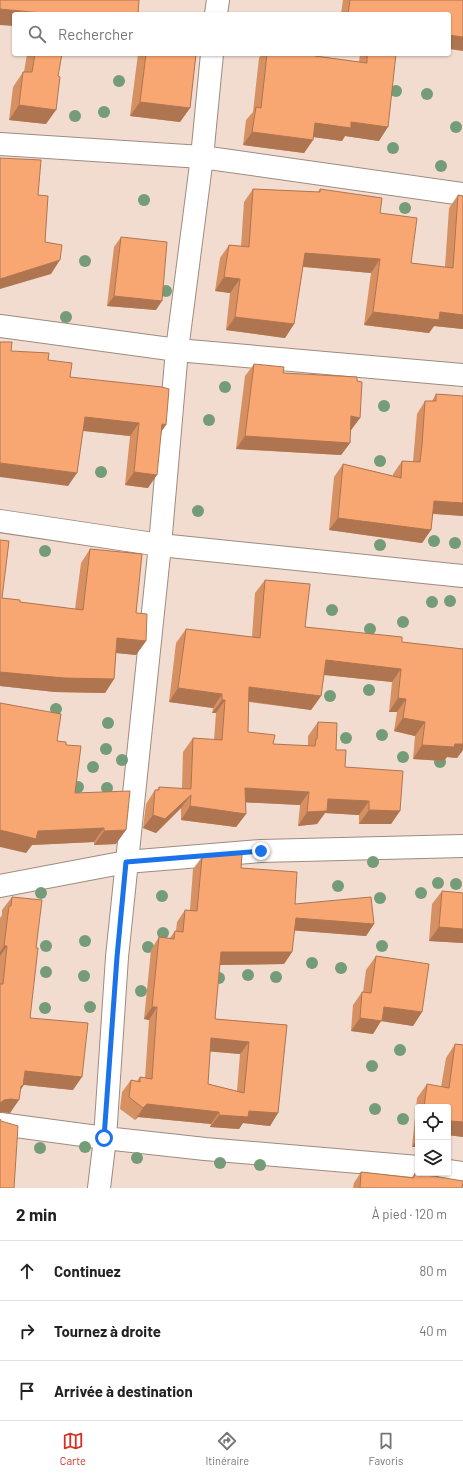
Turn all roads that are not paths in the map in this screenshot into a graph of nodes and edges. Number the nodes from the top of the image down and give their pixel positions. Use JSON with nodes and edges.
{"nodes":[{"id":1,"x":218,"y":0,"type":"edge"},
{"id":2,"x":216,"y":12,"type":"edge"},
{"id":3,"x":212,"y":56,"type":"edge"},
{"id":4,"x":0,"y":144,"type":"edge"},
{"id":5,"x":202,"y":157,"type":"junction"},
{"id":6,"x":463,"y":194,"type":"edge"},
{"id":7,"x":0,"y":326,"type":"edge"},
{"id":8,"x":176,"y":350,"type":"junction"},
{"id":9,"x":463,"y":375,"type":"edge"},
{"id":10,"x":0,"y":521,"type":"edge"},
{"id":11,"x":160,"y":545,"type":"junction"},
{"id":12,"x":463,"y":576,"type":"edge"},
{"id":13,"x":463,"y":846,"type":"edge"},
{"id":14,"x":126,"y":862,"type":"junction"},
{"id":15,"x":0,"y":886,"type":"edge"},
{"id":16,"x":0,"y":1124,"type":"edge"},
{"id":17,"x":104,"y":1138,"type":"junction"},
{"id":18,"x":415,"y":1167,"type":"edge"},
{"id":19,"x":451,"y":1171,"type":"edge"},
{"id":20,"x":463,"y":1173,"type":"edge"},
{"id":21,"x":98,"y":1188,"type":"edge"}],
"edges":[{"from":1,"to":2,"type":"street"},
{"from":3,"to":5,"type":"street"},
{"from":4,"to":5,"type":"street"},
{"from":5,"to":6,"type":"street"},
{"from":5,"to":8,"type":"street"},
{"from":7,"to":8,"type":"street"},
{"from":8,"to":9,"type":"street"},
{"from":8,"to":11,"type":"street"},
{"from":10,"to":11,"type":"street"},
{"from":11,"to":12,"type":"street"},
{"from":11,"to":14,"type":"street"},
{"from":13,"to":14,"type":"street"},
{"from":14,"to":15,"type":"street"},
{"from":14,"to":17,"type":"street"},
{"from":16,"to":17,"type":"street"},
{"from":17,"to":18,"type":"street"},
{"from":17,"to":21,"type":"street"},
{"from":19,"to":20,"type":"street"}]}
